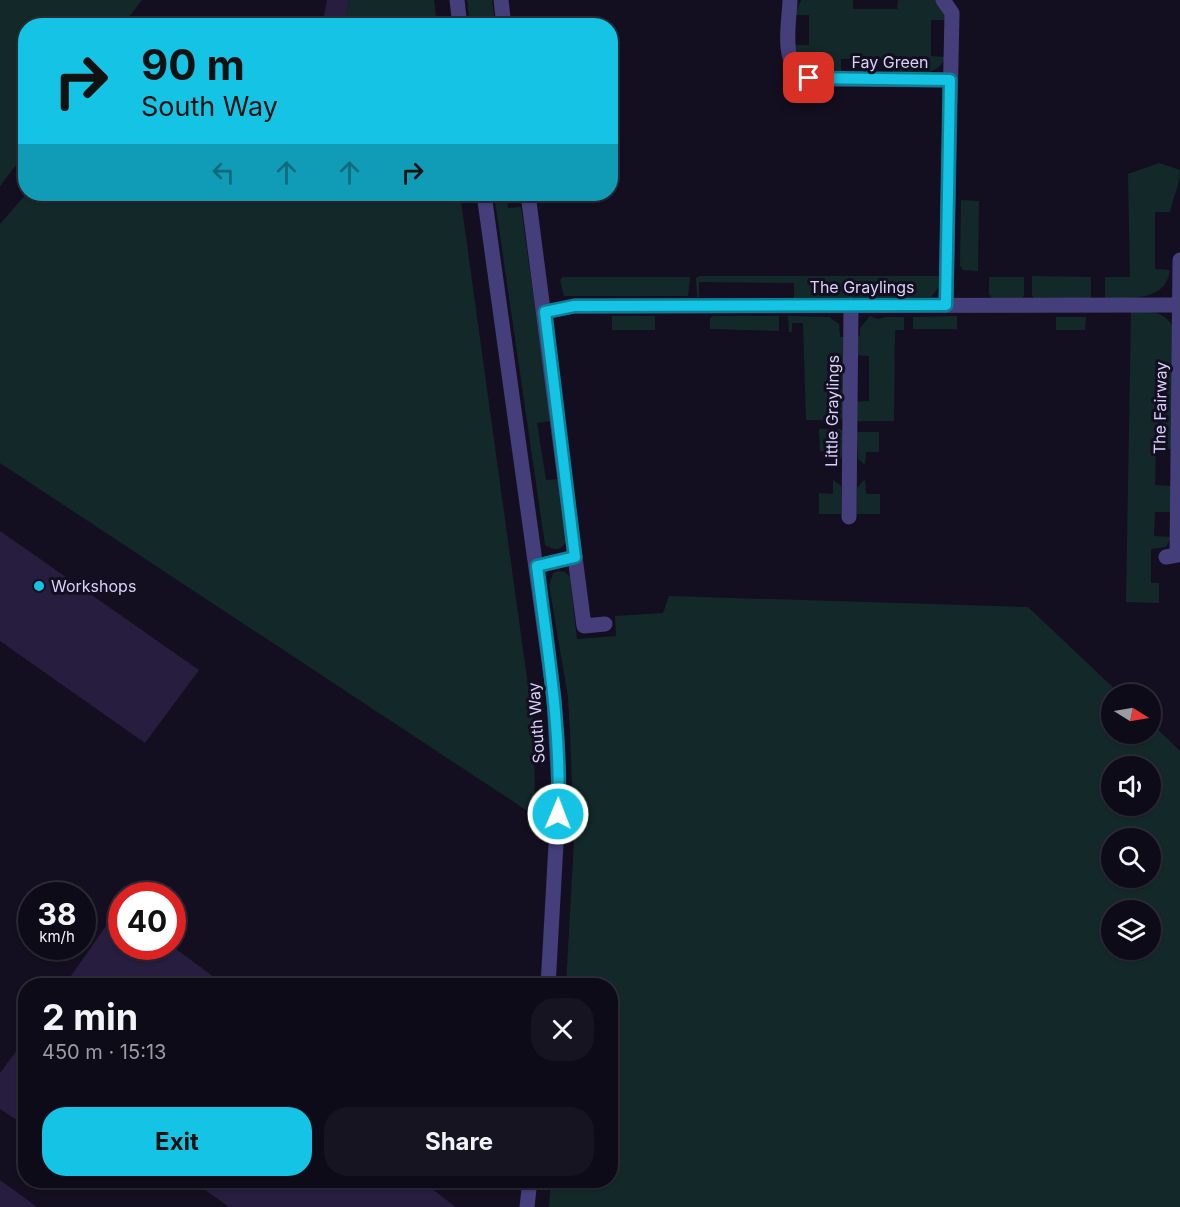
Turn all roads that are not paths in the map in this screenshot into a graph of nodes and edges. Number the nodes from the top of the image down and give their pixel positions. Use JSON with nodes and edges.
{"nodes":[{"id":1,"x":457,"y":0,"type":"edge"},
{"id":2,"x":501,"y":0,"type":"edge"},
{"id":3,"x":790,"y":0,"type":"edge"},
{"id":4,"x":943,"y":0,"type":"edge"},
{"id":5,"x":459,"y":18,"type":"edge"},
{"id":6,"x":503,"y":18,"type":"edge"},
{"id":7,"x":950,"y":80,"type":"junction"},
{"id":8,"x":485,"y":201,"type":"edge"},
{"id":9,"x":529,"y":201,"type":"edge"},
{"id":10,"x":1180,"y":260,"type":"edge"},
{"id":11,"x":851,"y":305,"type":"junction"},
{"id":12,"x":946,"y":305,"type":"junction"},
{"id":13,"x":1179,"y":305,"type":"edge"},
{"id":14,"x":545,"y":312,"type":"junction"},
{"id":15,"x":849,"y":517,"type":"dead end"},
{"id":16,"x":1175,"y":556,"type":"edge"},
{"id":17,"x":575,"y":557,"type":"junction"},
{"id":18,"x":537,"y":566,"type":"junction"},
{"id":19,"x":605,"y":624,"type":"dead end"},
{"id":20,"x":548,"y":978,"type":"edge"},
{"id":21,"x":529,"y":1188,"type":"edge"},
{"id":22,"x":527,"y":1207,"type":"edge"}],
"edges":[{"from":1,"to":5,"type":"street"},
{"from":2,"to":6,"type":"street"},
{"from":3,"to":7,"type":"street","name":"Fay Green"},
{"from":4,"to":7,"type":"street","name":"Fay Green"},
{"from":7,"to":12,"type":"street","name":"Fay Green"},
{"from":8,"to":18,"type":"street","name":"South Way"},
{"from":9,"to":14,"type":"street"},
{"from":10,"to":13,"type":"street","name":"The Fairway"},
{"from":11,"to":12,"type":"street","name":"The Graylings"},
{"from":11,"to":14,"type":"street","name":"The Graylings"},
{"from":11,"to":15,"type":"street","name":"Little Graylings"},
{"from":12,"to":13,"type":"street","name":"The Graylings"},
{"from":13,"to":16,"type":"street","name":"The Fairway"},
{"from":14,"to":17,"type":"street"},
{"from":17,"to":18,"type":"street"},
{"from":17,"to":19,"type":"street"},
{"from":18,"to":20,"type":"street","name":"South Way"},
{"from":21,"to":22,"type":"street"}]}
